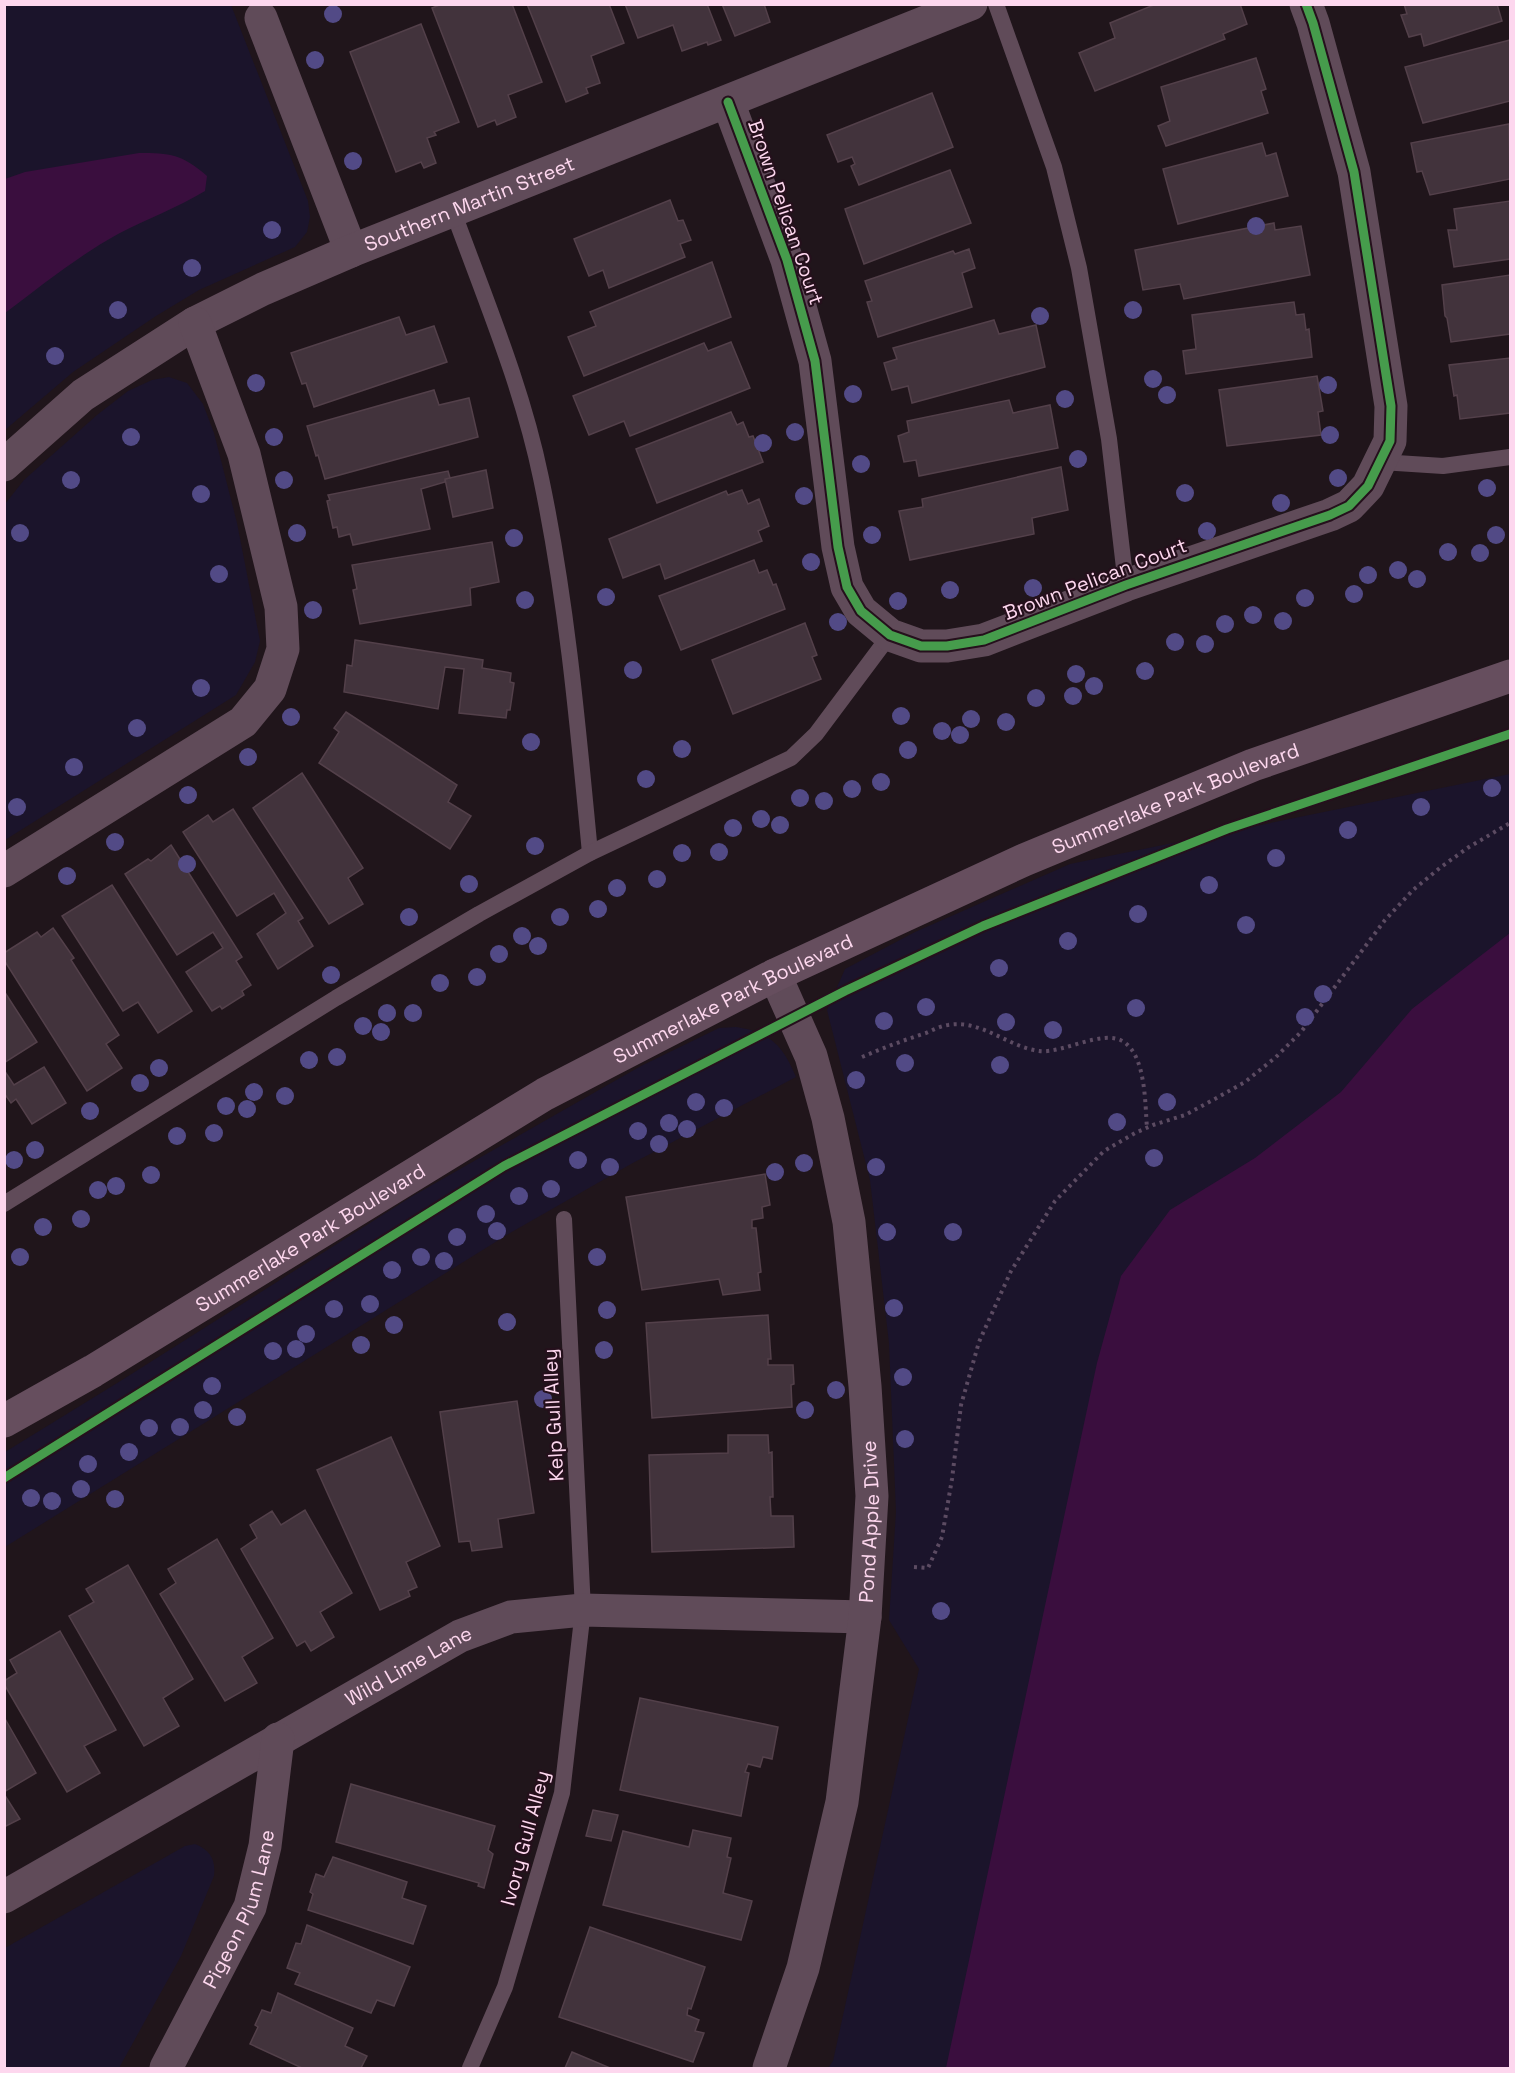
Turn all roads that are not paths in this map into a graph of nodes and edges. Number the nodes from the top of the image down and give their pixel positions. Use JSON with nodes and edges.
{"nodes":[{"id":1,"x":971,"y":4,"type":"edge"},
{"id":2,"x":996,"y":4,"type":"edge"},
{"id":3,"x":1306,"y":4,"type":"edge"},
{"id":4,"x":261,"y":18,"type":"dead end"},
{"id":5,"x":728,"y":102,"type":"junction"},
{"id":6,"x":453,"y":211,"type":"junction"},
{"id":7,"x":351,"y":251,"type":"junction"},
{"id":8,"x":195,"y":323,"type":"junction"},
{"id":9,"x":1510,"y":457,"type":"edge"},
{"id":10,"x":1381,"y":462,"type":"junction"},
{"id":11,"x":4,"y":465,"type":"edge"},
{"id":12,"x":1126,"y":585,"type":"junction"},
{"id":13,"x":890,"y":635,"type":"junction"},
{"id":14,"x":1510,"y":676,"type":"edge"},
{"id":15,"x":590,"y":853,"type":"junction"},
{"id":16,"x":4,"y":871,"type":"edge"},
{"id":17,"x":775,"y":975,"type":"junction"},
{"id":18,"x":4,"y":1204,"type":"edge"},
{"id":19,"x":564,"y":1219,"type":"dead end"},
{"id":20,"x":4,"y":1422,"type":"edge"},
{"id":21,"x":583,"y":1610,"type":"junction"},
{"id":22,"x":865,"y":1617,"type":"junction"},
{"id":23,"x":278,"y":1739,"type":"junction"},
{"id":24,"x":4,"y":1897,"type":"edge"},
{"id":25,"x":166,"y":2068,"type":"edge"},
{"id":26,"x":470,"y":2068,"type":"edge"},
{"id":27,"x":769,"y":2068,"type":"edge"}],
"edges":[{"from":1,"to":5,"type":"street","name":"Southern Martin Street"},
{"from":2,"to":12,"type":"lane"},
{"from":3,"to":10,"type":"street","name":"Brown Pelican Court"},
{"from":4,"to":7,"type":"street"},
{"from":5,"to":6,"type":"street","name":"Southern Martin Street"},
{"from":5,"to":13,"type":"street","name":"Brown Pelican Court"},
{"from":6,"to":7,"type":"street","name":"Southern Martin Street"},
{"from":6,"to":15,"type":"lane"},
{"from":7,"to":8,"type":"street","name":"Southern Martin Street"},
{"from":8,"to":11,"type":"street","name":"Southern Martin Street"},
{"from":8,"to":16,"type":"street"},
{"from":9,"to":10,"type":"lane"},
{"from":10,"to":12,"type":"street","name":"Brown Pelican Court"},
{"from":12,"to":13,"type":"street","name":"Brown Pelican Court"},
{"from":13,"to":15,"type":"lane"},
{"from":14,"to":17,"type":"main road","name":"Summerlake Park Boulevard"},
{"from":15,"to":18,"type":"lane"},
{"from":17,"to":20,"type":"main road","name":"Summerlake Park Boulevard"},
{"from":17,"to":22,"type":"street","name":"Pond Apple Drive"},
{"from":19,"to":21,"type":"lane","name":"Kelp Gull Alley"},
{"from":21,"to":22,"type":"street","name":"Wild Lime Lane"},
{"from":21,"to":23,"type":"street","name":"Wild Lime Lane"},
{"from":21,"to":26,"type":"lane","name":"Ivory Gull Alley"},
{"from":22,"to":27,"type":"street","name":"Pond Apple Drive"},
{"from":23,"to":24,"type":"street","name":"Wild Lime Lane"},
{"from":23,"to":25,"type":"street","name":"Pigeon Plum Lane"}]}
